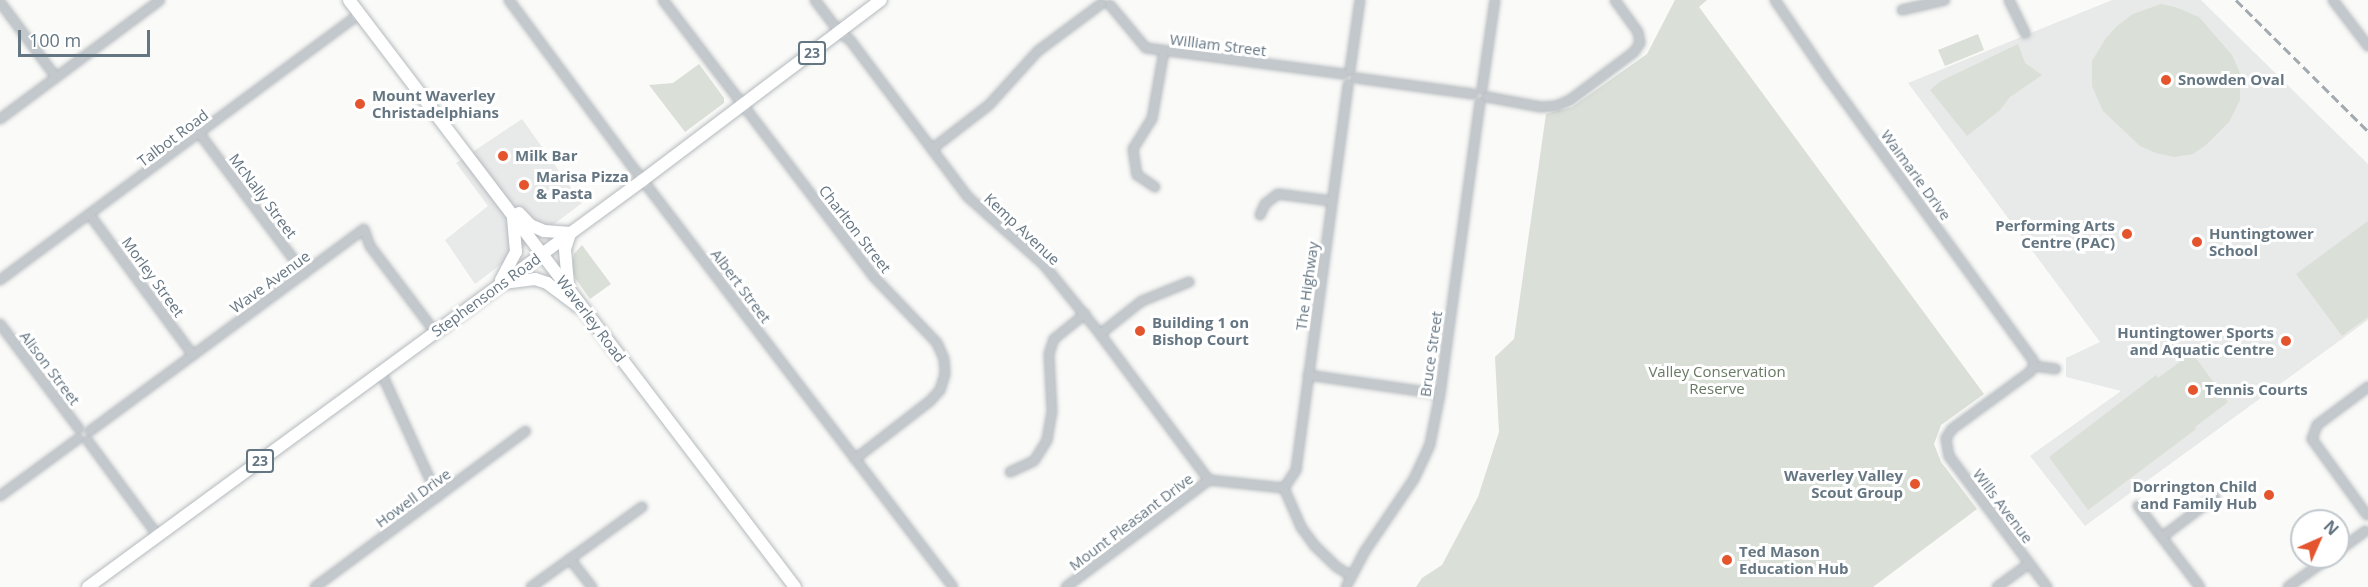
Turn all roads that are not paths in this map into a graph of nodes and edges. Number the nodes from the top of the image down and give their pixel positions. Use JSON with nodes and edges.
{"nodes":[{"id":1,"x":160,"y":0,"type":"edge"},
{"id":2,"x":349,"y":0,"type":"edge"},
{"id":3,"x":509,"y":0,"type":"edge"},
{"id":4,"x":663,"y":0,"type":"edge"},
{"id":5,"x":814,"y":0,"type":"edge"},
{"id":6,"x":880,"y":0,"type":"edge"},
{"id":7,"x":1360,"y":0,"type":"edge"},
{"id":8,"x":1495,"y":0,"type":"edge"},
{"id":9,"x":1615,"y":0,"type":"edge"},
{"id":10,"x":1776,"y":0,"type":"edge"},
{"id":11,"x":1944,"y":0,"type":"edge"},
{"id":12,"x":2009,"y":0,"type":"edge"},
{"id":13,"x":2334,"y":0,"type":"edge"},
{"id":14,"x":0,"y":2,"type":"edge"},
{"id":15,"x":1100,"y":2,"type":"edge"},
{"id":16,"x":1111,"y":3,"type":"edge"},
{"id":17,"x":1902,"y":10,"type":"dead end"},
{"id":18,"x":360,"y":14,"type":"junction"},
{"id":19,"x":840,"y":33,"type":"junction"},
{"id":20,"x":2025,"y":33,"type":"dead end"},
{"id":21,"x":2368,"y":46,"type":"edge"},
{"id":22,"x":1164,"y":51,"type":"junction"},
{"id":23,"x":1350,"y":69,"type":"junction"},
{"id":24,"x":1343,"y":74,"type":"junction"},
{"id":25,"x":56,"y":77,"type":"junction"},
{"id":26,"x":1356,"y":78,"type":"junction"},
{"id":27,"x":1348,"y":84,"type":"junction"},
{"id":28,"x":1482,"y":89,"type":"junction"},
{"id":29,"x":1473,"y":94,"type":"junction"},
{"id":30,"x":1487,"y":97,"type":"junction"},
{"id":31,"x":1480,"y":103,"type":"junction"},
{"id":32,"x":741,"y":105,"type":"junction"},
{"id":33,"x":0,"y":119,"type":"edge"},
{"id":34,"x":200,"y":134,"type":"junction"},
{"id":35,"x":932,"y":149,"type":"junction"},
{"id":36,"x":644,"y":180,"type":"junction"},
{"id":37,"x":1155,"y":187,"type":"dead end"},
{"id":38,"x":499,"y":197,"type":"junction"},
{"id":39,"x":1332,"y":201,"type":"junction"},
{"id":40,"x":90,"y":215,"type":"junction"},
{"id":41,"x":1260,"y":215,"type":"dead end"},
{"id":42,"x":512,"y":216,"type":"junction"},
{"id":43,"x":571,"y":233,"type":"junction"},
{"id":44,"x":541,"y":255,"type":"junction"},
{"id":45,"x":304,"y":273,"type":"junction"},
{"id":46,"x":0,"y":280,"type":"edge"},
{"id":47,"x":1189,"y":282,"type":"dead end"},
{"id":48,"x":499,"y":284,"type":"junction"},
{"id":49,"x":569,"y":289,"type":"junction"},
{"id":50,"x":588,"y":313,"type":"junction"},
{"id":51,"x":1085,"y":314,"type":"junction"},
{"id":52,"x":0,"y":324,"type":"edge"},
{"id":53,"x":435,"y":332,"type":"junction"},
{"id":54,"x":1100,"y":334,"type":"junction"},
{"id":55,"x":193,"y":355,"type":"junction"},
{"id":56,"x":2034,"y":366,"type":"junction"},
{"id":57,"x":2056,"y":369,"type":"dead end"},
{"id":58,"x":381,"y":372,"type":"junction"},
{"id":59,"x":1308,"y":375,"type":"junction"},
{"id":60,"x":2368,"y":387,"type":"edge"},
{"id":61,"x":1440,"y":394,"type":"junction"},
{"id":62,"x":79,"y":429,"type":"junction"},
{"id":63,"x":90,"y":431,"type":"junction"},
{"id":64,"x":526,"y":431,"type":"dead end"},
{"id":65,"x":78,"y":439,"type":"junction"},
{"id":66,"x":88,"y":441,"type":"junction"},
{"id":67,"x":855,"y":459,"type":"junction"},
{"id":68,"x":1010,"y":472,"type":"dead end"},
{"id":69,"x":1209,"y":480,"type":"junction"},
{"id":70,"x":1284,"y":488,"type":"junction"},
{"id":71,"x":0,"y":496,"type":"edge"},
{"id":72,"x":438,"y":497,"type":"junction"},
{"id":73,"x":2215,"y":497,"type":"dead end"},
{"id":74,"x":2138,"y":506,"type":"dead end"},
{"id":75,"x":642,"y":507,"type":"dead end"},
{"id":76,"x":2368,"y":515,"type":"edge"},
{"id":77,"x":2367,"y":531,"type":"edge"},
{"id":78,"x":158,"y":536,"type":"junction"},
{"id":79,"x":2162,"y":537,"type":"junction"},
{"id":80,"x":2350,"y":543,"type":"edge"},
{"id":81,"x":570,"y":559,"type":"junction"},
{"id":82,"x":2029,"y":564,"type":"junction"},
{"id":83,"x":2313,"y":569,"type":"edge"},
{"id":84,"x":1351,"y":576,"type":"junction"},
{"id":85,"x":792,"y":585,"type":"edge"},
{"id":86,"x":88,"y":587,"type":"edge"},
{"id":87,"x":315,"y":587,"type":"edge"},
{"id":88,"x":531,"y":587,"type":"edge"},
{"id":89,"x":592,"y":587,"type":"edge"},
{"id":90,"x":953,"y":587,"type":"edge"},
{"id":91,"x":1066,"y":587,"type":"edge"},
{"id":92,"x":1346,"y":587,"type":"edge"},
{"id":93,"x":1997,"y":587,"type":"edge"},
{"id":94,"x":2047,"y":587,"type":"edge"},
{"id":95,"x":2200,"y":587,"type":"edge"},
{"id":96,"x":2288,"y":587,"type":"edge"}],
"edges":[{"from":1,"to":25,"type":"street"},
{"from":2,"to":18,"type":"main road","name":"Waverley Road"},
{"from":3,"to":36,"type":"street","name":"Albert Street"},
{"from":4,"to":32,"type":"street","name":"Charlton Street"},
{"from":5,"to":19,"type":"street","name":"Kemp Avenue"},
{"from":6,"to":19,"type":"main road","name":"Stephensons Road","number":"23"},
{"from":7,"to":23,"type":"street"},
{"from":8,"to":28,"type":"street"},
{"from":9,"to":30,"type":"street"},
{"from":10,"to":56,"type":"street","name":"Waimarie Drive"},
{"from":11,"to":17,"type":"street"},
{"from":12,"to":20,"type":"street"},
{"from":13,"to":21,"type":"street"},
{"from":14,"to":25,"type":"street"},
{"from":15,"to":16,"type":"street"},
{"from":15,"to":35,"type":"street"},
{"from":16,"to":22,"type":"street","name":"William Street"},
{"from":18,"to":34,"type":"street","name":"Talbot Road"},
{"from":18,"to":38,"type":"main road","name":"Waverley Road"},
{"from":19,"to":32,"type":"main road","name":"Stephensons Road","number":"23"},
{"from":19,"to":35,"type":"street","name":"Kemp Avenue"},
{"from":22,"to":24,"type":"street","name":"William Street"},
{"from":22,"to":37,"type":"street"},
{"from":23,"to":24,"type":"street"},
{"from":23,"to":26,"type":"street"},
{"from":24,"to":27,"type":"street"},
{"from":25,"to":33,"type":"street"},
{"from":26,"to":27,"type":"street"},
{"from":26,"to":29,"type":"street"},
{"from":27,"to":39,"type":"street","name":"The Highway"},
{"from":28,"to":29,"type":"street"},
{"from":28,"to":30,"type":"street"},
{"from":29,"to":31,"type":"street"},
{"from":30,"to":31,"type":"street"},
{"from":31,"to":61,"type":"street","name":"Bruce Street"},
{"from":32,"to":36,"type":"main road","name":"Stephensons Road","number":"23"},
{"from":32,"to":67,"type":"street","name":"Charlton Street"},
{"from":34,"to":40,"type":"street","name":"Talbot Road"},
{"from":34,"to":45,"type":"street","name":"McNally Street"},
{"from":35,"to":51,"type":"street","name":"Kemp Avenue"},
{"from":36,"to":43,"type":"main road","name":"Stephensons Road","number":"23"},
{"from":36,"to":67,"type":"street","name":"Albert Street"},
{"from":38,"to":42,"type":"main road","name":"Waverley Road"},
{"from":38,"to":43,"type":"main road"},
{"from":39,"to":41,"type":"street"},
{"from":39,"to":59,"type":"street","name":"The Highway"},
{"from":40,"to":46,"type":"street","name":"Talbot Road"},
{"from":40,"to":55,"type":"street","name":"Morley Street"},
{"from":42,"to":44,"type":"main road","name":"Waverley Road"},
{"from":42,"to":48,"type":"main road"},
{"from":43,"to":44,"type":"main road","name":"Stephensons Road","number":"23"},
{"from":43,"to":49,"type":"main road"},
{"from":44,"to":48,"type":"main road","name":"Stephensons Road","number":"23"},
{"from":44,"to":49,"type":"main road","name":"Waverley Road"},
{"from":45,"to":53,"type":"street","name":"Wave Avenue"},
{"from":45,"to":55,"type":"street","name":"Wave Avenue"},
{"from":47,"to":54,"type":"street"},
{"from":48,"to":50,"type":"main road"},
{"from":48,"to":53,"type":"main road","name":"Stephensons Road","number":"23"},
{"from":49,"to":50,"type":"main road","name":"Waverley Road"},
{"from":50,"to":85,"type":"main road","name":"Waverley Road"},
{"from":51,"to":54,"type":"street","name":"Kemp Avenue"},
{"from":51,"to":68,"type":"street"},
{"from":52,"to":62,"type":"street","name":"Alison Street"},
{"from":53,"to":58,"type":"main road","name":"Stephensons Road","number":"23"},
{"from":54,"to":69,"type":"street","name":"Kemp Avenue"},
{"from":55,"to":63,"type":"street","name":"Wave Avenue"},
{"from":56,"to":57,"type":"street"},
{"from":56,"to":82,"type":"street","name":"Wills Avenue"},
{"from":58,"to":72,"type":"street"},
{"from":58,"to":78,"type":"main road","name":"Stephensons Road","number":"23"},
{"from":59,"to":61,"type":"street"},
{"from":59,"to":70,"type":"street","name":"The Highway"},
{"from":60,"to":76,"type":"street"},
{"from":61,"to":84,"type":"street","name":"Bruce Street"},
{"from":62,"to":63,"type":"street"},
{"from":62,"to":65,"type":"street"},
{"from":63,"to":66,"type":"street"},
{"from":64,"to":72,"type":"street","name":"Howell Drive"},
{"from":65,"to":66,"type":"street"},
{"from":65,"to":71,"type":"street"},
{"from":66,"to":78,"type":"street"},
{"from":67,"to":90,"type":"street","name":"Albert Street"},
{"from":69,"to":70,"type":"street","name":"Mount Pleasant Drive"},
{"from":69,"to":91,"type":"street","name":"Mount Pleasant Drive"},
{"from":70,"to":84,"type":"street"},
{"from":72,"to":87,"type":"street","name":"Howell Drive"},
{"from":73,"to":79,"type":"street"},
{"from":74,"to":79,"type":"street"},
{"from":75,"to":81,"type":"street"},
{"from":76,"to":77,"type":"street"},
{"from":77,"to":80,"type":"street"},
{"from":78,"to":86,"type":"main road","name":"Stephensons Road","number":"23"},
{"from":79,"to":95,"type":"street"},
{"from":81,"to":88,"type":"street"},
{"from":81,"to":89,"type":"street"},
{"from":82,"to":93,"type":"street"},
{"from":82,"to":94,"type":"street","name":"Wills Avenue"},
{"from":83,"to":96,"type":"street"},
{"from":84,"to":92,"type":"street","name":"Bruce Street"}]}
